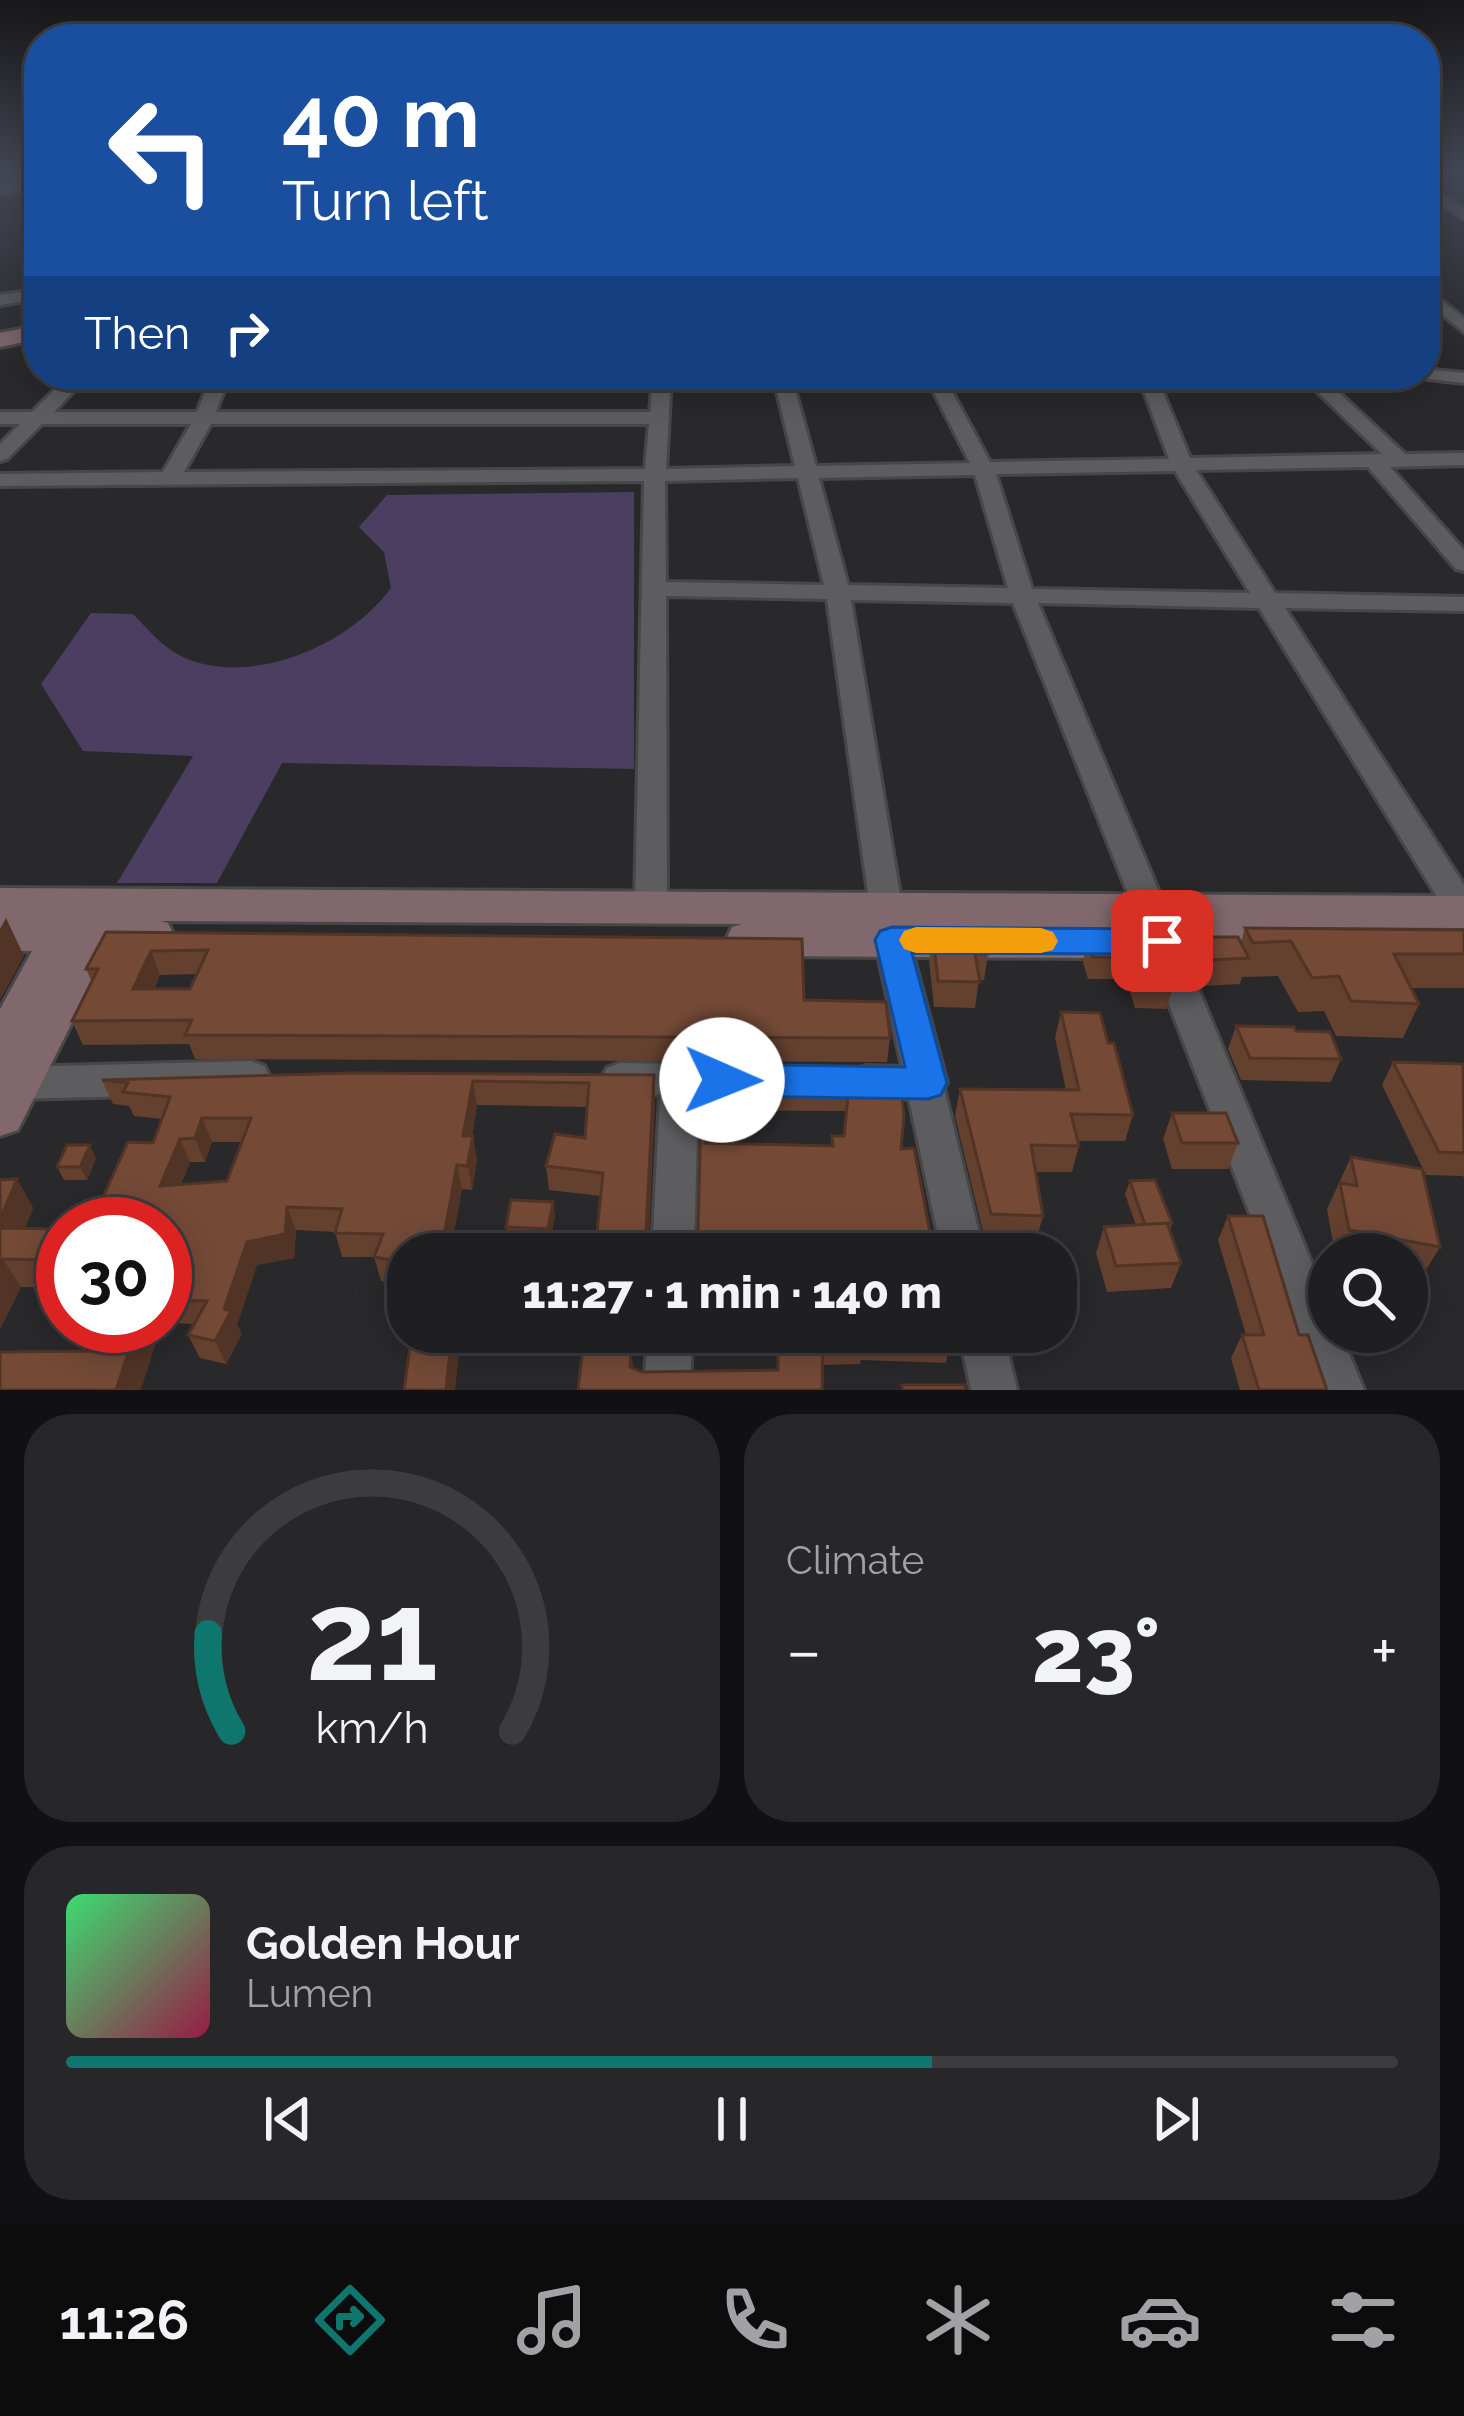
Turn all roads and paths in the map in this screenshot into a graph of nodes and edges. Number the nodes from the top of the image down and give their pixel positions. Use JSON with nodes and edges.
{"nodes":[{"id":1,"x":1440,"y":305,"type":"edge"},
{"id":2,"x":1464,"y":327,"type":"edge"},
{"id":3,"x":64,"y":390,"type":"edge"},
{"id":4,"x":215,"y":390,"type":"edge"},
{"id":5,"x":662,"y":390,"type":"edge"},
{"id":6,"x":786,"y":390,"type":"edge"},
{"id":7,"x":942,"y":390,"type":"edge"},
{"id":8,"x":1153,"y":390,"type":"edge"},
{"id":9,"x":1325,"y":390,"type":"edge"},
{"id":10,"x":205,"y":417,"type":"junction"},
{"id":11,"x":0,"y":418,"type":"edge"},
{"id":12,"x":34,"y":418,"type":"junction"},
{"id":13,"x":661,"y":418,"type":"junction"},
{"id":14,"x":0,"y":455,"type":"edge"},
{"id":15,"x":1398,"y":458,"type":"junction"},
{"id":16,"x":1372,"y":459,"type":"junction"},
{"id":17,"x":1464,"y":459,"type":"edge"},
{"id":18,"x":1182,"y":465,"type":"junction"},
{"id":19,"x":984,"y":470,"type":"junction"},
{"id":20,"x":805,"y":473,"type":"junction"},
{"id":21,"x":655,"y":476,"type":"junction"},
{"id":22,"x":170,"y":479,"type":"junction"},
{"id":23,"x":0,"y":480,"type":"edge"},
{"id":24,"x":1464,"y":564,"type":"edge"},
{"id":25,"x":654,"y":590,"type":"junction"},
{"id":26,"x":838,"y":592,"type":"junction"},
{"id":27,"x":1023,"y":597,"type":"junction"},
{"id":28,"x":1272,"y":602,"type":"junction"},
{"id":29,"x":1464,"y":604,"type":"edge"},
{"id":30,"x":0,"y":904,"type":"edge"},
{"id":31,"x":651,"y":905,"type":"junction"},
{"id":32,"x":1464,"y":912,"type":"edge"},
{"id":33,"x":87,"y":920,"type":"junction"},
{"id":34,"x":889,"y":923,"type":"junction"},
{"id":35,"x":1156,"y":925,"type":"junction"},
{"id":36,"x":0,"y":934,"type":"edge"},
{"id":37,"x":1464,"y":944,"type":"edge"},
{"id":38,"x":287,"y":1076,"type":"edge"},
{"id":39,"x":589,"y":1078,"type":"edge"},
{"id":40,"x":680,"y":1080,"type":"junction"},
{"id":41,"x":770,"y":1081,"type":"edge"},
{"id":42,"x":838,"y":1082,"type":"edge"},
{"id":43,"x":928,"y":1083,"type":"junction"},
{"id":44,"x":5,"y":1084,"type":"edge"},
{"id":45,"x":674,"y":1233,"type":"edge"},
{"id":46,"x":959,"y":1233,"type":"edge"},
{"id":47,"x":669,"y":1353,"type":"edge"},
{"id":48,"x":986,"y":1353,"type":"edge"},
{"id":49,"x":667,"y":1390,"type":"edge"},
{"id":50,"x":994,"y":1390,"type":"edge"},
{"id":51,"x":1341,"y":1390,"type":"edge"}],
"edges":[{"from":1,"to":2,"type":"street"},
{"from":3,"to":12,"type":"street"},
{"from":4,"to":10,"type":"street"},
{"from":5,"to":13,"type":"street"},
{"from":6,"to":20,"type":"street"},
{"from":7,"to":19,"type":"street"},
{"from":8,"to":18,"type":"street"},
{"from":9,"to":15,"type":"street"},
{"from":10,"to":12,"type":"street"},
{"from":10,"to":13,"type":"street"},
{"from":10,"to":22,"type":"street"},
{"from":11,"to":12,"type":"street"},
{"from":12,"to":14,"type":"street"},
{"from":13,"to":21,"type":"street"},
{"from":15,"to":16,"type":"street"},
{"from":15,"to":17,"type":"street"},
{"from":16,"to":18,"type":"street"},
{"from":16,"to":24,"type":"street"},
{"from":18,"to":19,"type":"street"},
{"from":18,"to":28,"type":"street"},
{"from":19,"to":20,"type":"street"},
{"from":19,"to":27,"type":"street"},
{"from":20,"to":21,"type":"street"},
{"from":20,"to":26,"type":"street"},
{"from":21,"to":22,"type":"street"},
{"from":21,"to":25,"type":"street"},
{"from":22,"to":23,"type":"street"},
{"from":25,"to":26,"type":"street"},
{"from":25,"to":31,"type":"street"},
{"from":26,"to":27,"type":"street"},
{"from":26,"to":34,"type":"street"},
{"from":27,"to":28,"type":"street"},
{"from":27,"to":35,"type":"street"},
{"from":28,"to":29,"type":"street"},
{"from":28,"to":32,"type":"street"},
{"from":30,"to":33,"type":"main road"},
{"from":31,"to":33,"type":"main road"},
{"from":31,"to":34,"type":"main road"},
{"from":32,"to":35,"type":"main road"},
{"from":33,"to":34,"type":"main road"},
{"from":33,"to":36,"type":"main road"},
{"from":33,"to":44,"type":"main road"},
{"from":34,"to":35,"type":"main road"},
{"from":34,"to":43,"type":"street"},
{"from":35,"to":37,"type":"main road"},
{"from":35,"to":51,"type":"street"},
{"from":38,"to":44,"type":"street"},
{"from":39,"to":40,"type":"street"},
{"from":40,"to":41,"type":"street"},
{"from":40,"to":45,"type":"street"},
{"from":42,"to":43,"type":"street"},
{"from":43,"to":46,"type":"street"},
{"from":47,"to":49,"type":"street"},
{"from":48,"to":50,"type":"street"}]}
